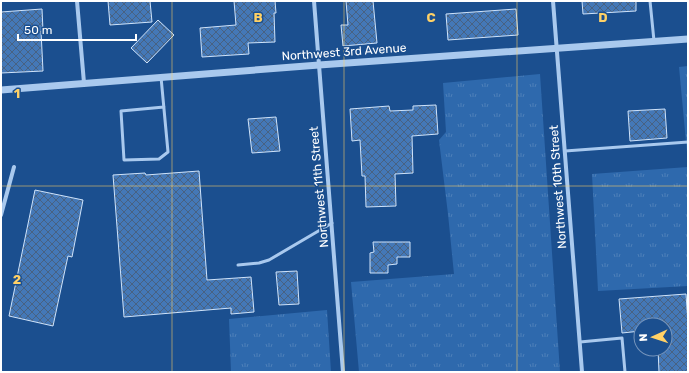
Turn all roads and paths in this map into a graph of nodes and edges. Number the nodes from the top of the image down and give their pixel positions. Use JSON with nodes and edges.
{"nodes":[{"id":1,"x":77,"y":1,"type":"edge"},
{"id":2,"x":314,"y":1,"type":"edge"},
{"id":3,"x":553,"y":1,"type":"edge"},
{"id":4,"x":650,"y":1,"type":"edge"},
{"id":5,"x":688,"y":39,"type":"edge"},
{"id":6,"x":654,"y":41,"type":"junction"},
{"id":7,"x":557,"y":48,"type":"junction"},
{"id":8,"x":319,"y":65,"type":"junction"},
{"id":9,"x":160,"y":77,"type":"junction"},
{"id":10,"x":84,"y":83,"type":"junction"},
{"id":11,"x":1,"y":90,"type":"edge"},
{"id":12,"x":164,"y":107,"type":"junction"},
{"id":13,"x":688,"y":142,"type":"edge"},
{"id":14,"x":565,"y":151,"type":"junction"},
{"id":15,"x":14,"y":167,"type":"dead end"},
{"id":16,"x":1,"y":216,"type":"edge"},
{"id":17,"x":332,"y":223,"type":"junction"},
{"id":18,"x":238,"y":265,"type":"dead end"},
{"id":19,"x":580,"y":342,"type":"junction"},
{"id":20,"x":343,"y":372,"type":"edge"},
{"id":21,"x":582,"y":372,"type":"edge"},
{"id":22,"x":625,"y":372,"type":"edge"}],
"edges":[{"from":1,"to":10,"type":"street"},
{"from":2,"to":8,"type":"street","name":"Northwest 11th Street"},
{"from":3,"to":7,"type":"street","name":"Northwest 10th Street"},
{"from":4,"to":6,"type":"lane"},
{"from":5,"to":6,"type":"street","name":"Northwest 3rd Avenue"},
{"from":6,"to":7,"type":"street","name":"Northwest 3rd Avenue"},
{"from":7,"to":8,"type":"street","name":"Northwest 3rd Avenue"},
{"from":7,"to":14,"type":"street","name":"Northwest 10th Street"},
{"from":8,"to":9,"type":"street","name":"Northwest 3rd Avenue"},
{"from":8,"to":17,"type":"street","name":"Northwest 11th Street"},
{"from":9,"to":10,"type":"street","name":"Northwest 3rd Avenue"},
{"from":9,"to":12,"type":"lane"},
{"from":10,"to":11,"type":"street","name":"Northwest 3rd Avenue"},
{"from":12,"to":12,"type":"lane"},
{"from":13,"to":14,"type":"lane"},
{"from":14,"to":19,"type":"street","name":"Northwest 10th Street"},
{"from":15,"to":16,"type":"street"},
{"from":17,"to":18,"type":"lane"},
{"from":17,"to":20,"type":"street","name":"Northwest 11th Street"},
{"from":19,"to":21,"type":"street","name":"Northwest 10th Street"},
{"from":19,"to":22,"type":"lane"}]}
